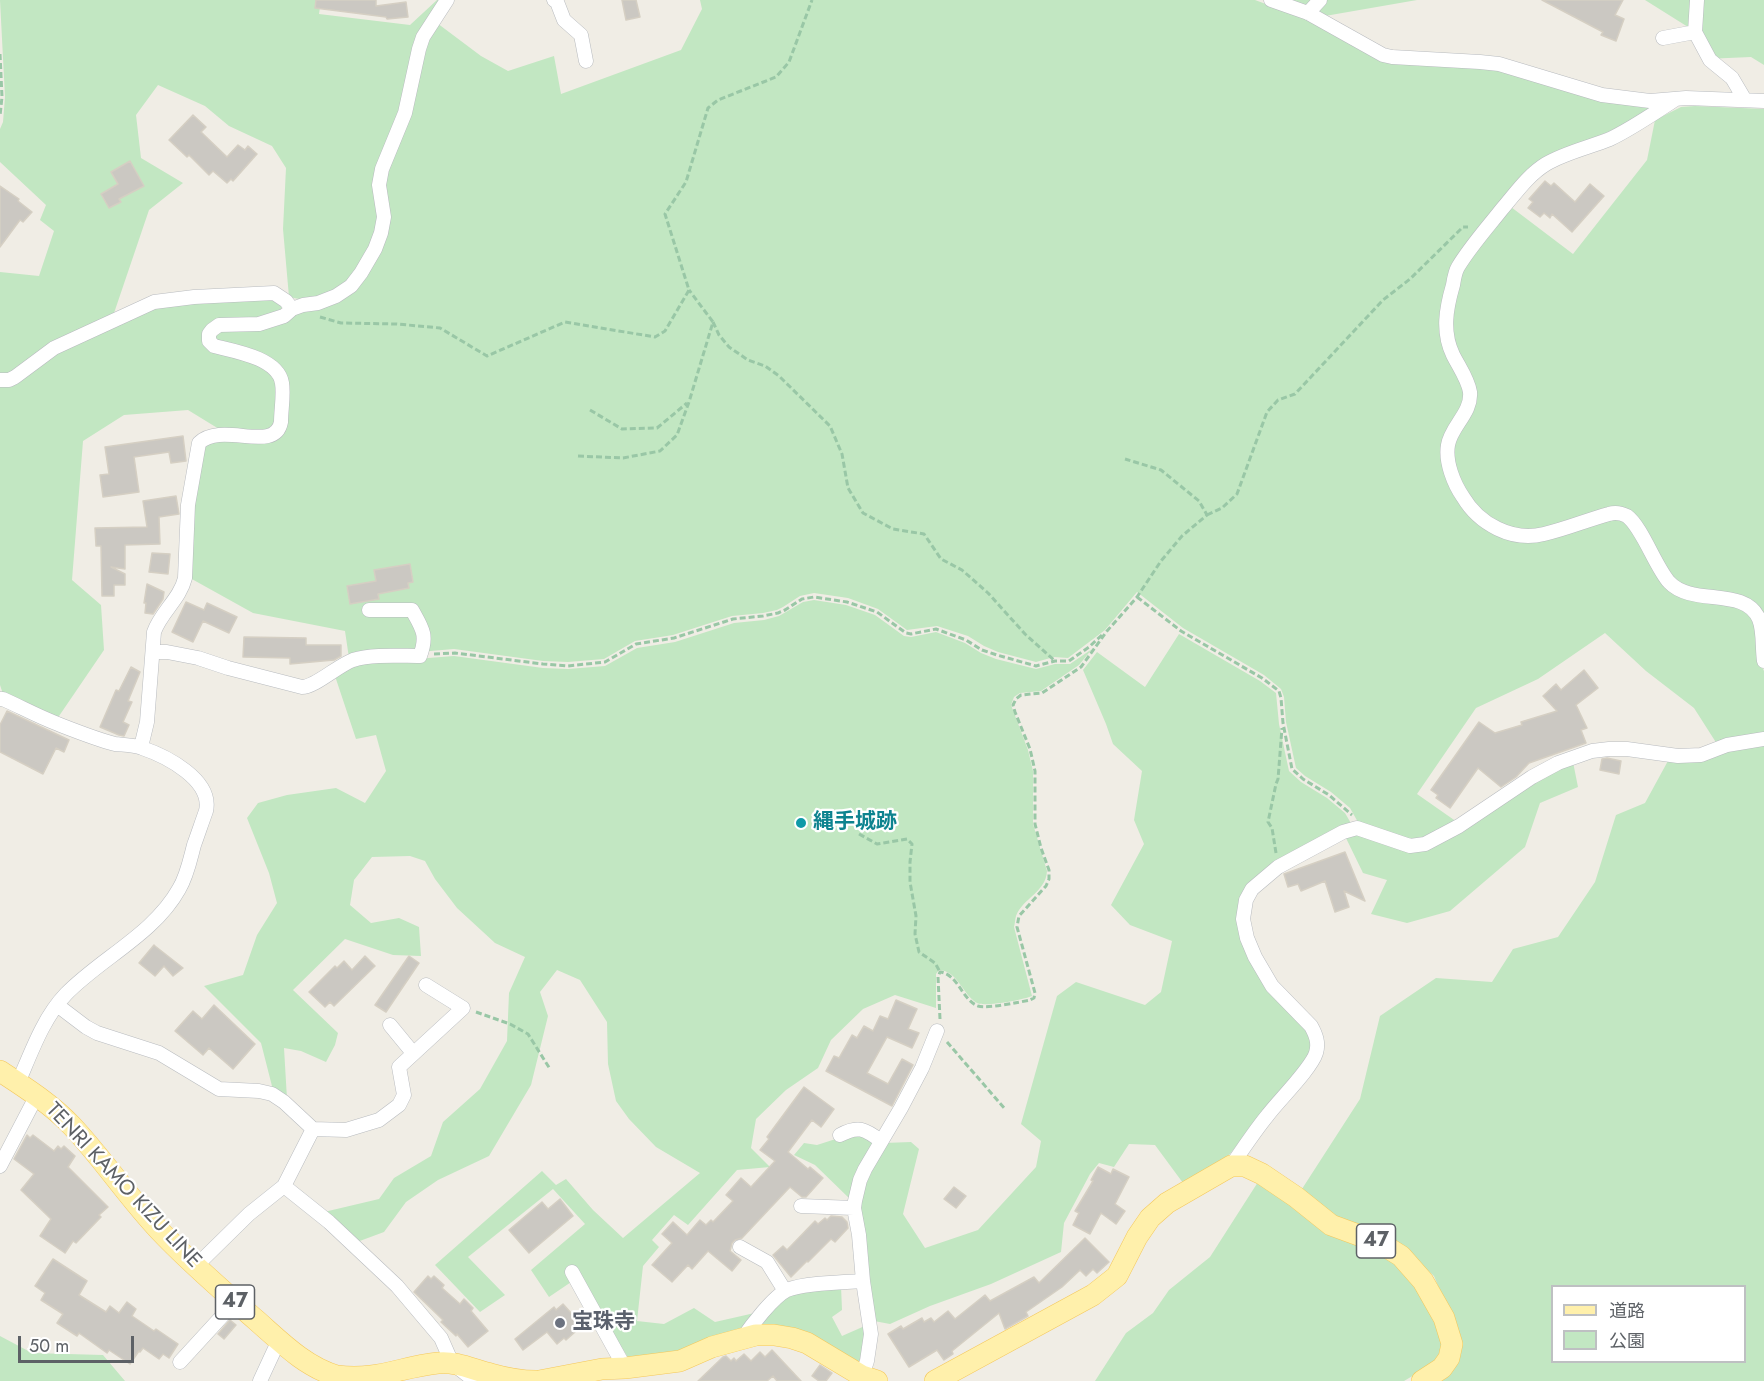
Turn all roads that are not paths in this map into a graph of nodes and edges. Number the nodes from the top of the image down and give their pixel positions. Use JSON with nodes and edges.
{"nodes":[{"id":1,"x":447,"y":0,"type":"edge"},
{"id":2,"x":554,"y":0,"type":"edge"},
{"id":3,"x":1271,"y":0,"type":"edge"},
{"id":4,"x":1320,"y":0,"type":"edge"},
{"id":5,"x":1697,"y":0,"type":"edge"},
{"id":6,"x":1308,"y":13,"type":"junction"},
{"id":7,"x":1695,"y":32,"type":"junction"},
{"id":8,"x":1663,"y":38,"type":"dead end"},
{"id":9,"x":586,"y":61,"type":"dead end"},
{"id":10,"x":1676,"y":99,"type":"junction"},
{"id":11,"x":1745,"y":100,"type":"junction"},
{"id":12,"x":1764,"y":101,"type":"edge"},
{"id":13,"x":292,"y":309,"type":"junction"},
{"id":14,"x":0,"y":380,"type":"edge"},
{"id":15,"x":369,"y":610,"type":"dead end"},
{"id":16,"x":153,"y":652,"type":"junction"},
{"id":17,"x":1764,"y":661,"type":"edge"},
{"id":18,"x":0,"y":699,"type":"edge"},
{"id":19,"x":1764,"y":739,"type":"edge"},
{"id":20,"x":141,"y":747,"type":"junction"},
{"id":21,"x":426,"y":985,"type":"dead end"},
{"id":22,"x":57,"y":1005,"type":"junction"},
{"id":23,"x":390,"y":1025,"type":"dead end"},
{"id":24,"x":937,"y":1031,"type":"road end"},
{"id":25,"x":413,"y":1053,"type":"junction"},
{"id":26,"x":0,"y":1071,"type":"edge"},
{"id":27,"x":18,"y":1083,"type":"junction"},
{"id":28,"x":37,"y":1095,"type":"junction"},
{"id":29,"x":313,"y":1129,"type":"junction"},
{"id":30,"x":840,"y":1135,"type":"dead end"},
{"id":31,"x":881,"y":1141,"type":"junction"},
{"id":32,"x":0,"y":1166,"type":"edge"},
{"id":33,"x":1231,"y":1166,"type":"junction"},
{"id":34,"x":285,"y":1186,"type":"junction"},
{"id":35,"x":801,"y":1206,"type":"dead end"},
{"id":36,"x":854,"y":1208,"type":"junction"},
{"id":37,"x":740,"y":1247,"type":"dead end"},
{"id":38,"x":196,"y":1266,"type":"junction"},
{"id":39,"x":572,"y":1272,"type":"dead end"},
{"id":40,"x":863,"y":1281,"type":"junction"},
{"id":41,"x":785,"y":1291,"type":"junction"},
{"id":42,"x":235,"y":1302,"type":"junction"},
{"id":43,"x":279,"y":1340,"type":"junction"},
{"id":44,"x":742,"y":1340,"type":"junction"},
{"id":45,"x":180,"y":1362,"type":"dead end"},
{"id":46,"x":452,"y":1363,"type":"junction"},
{"id":47,"x":625,"y":1368,"type":"junction"},
{"id":48,"x":605,"y":1375,"type":"edge"},
{"id":49,"x":869,"y":1378,"type":"edge"},
{"id":50,"x":260,"y":1381,"type":"edge"},
{"id":51,"x":369,"y":1381,"type":"edge"},
{"id":52,"x":475,"y":1381,"type":"edge"},
{"id":53,"x":537,"y":1381,"type":"edge"},
{"id":54,"x":935,"y":1381,"type":"edge"},
{"id":55,"x":1422,"y":1381,"type":"edge"}],
"edges":[{"from":1,"to":13,"type":"street"},
{"from":2,"to":9,"type":"street"},
{"from":3,"to":6,"type":"street"},
{"from":4,"to":6,"type":"street"},
{"from":5,"to":7,"type":"street"},
{"from":6,"to":10,"type":"street"},
{"from":7,"to":8,"type":"street"},
{"from":7,"to":11,"type":"street"},
{"from":10,"to":11,"type":"street"},
{"from":10,"to":17,"type":"street"},
{"from":11,"to":12,"type":"street"},
{"from":13,"to":14,"type":"street"},
{"from":13,"to":16,"type":"street"},
{"from":15,"to":16,"type":"street"},
{"from":16,"to":20,"type":"street"},
{"from":18,"to":20,"type":"street"},
{"from":19,"to":33,"type":"street"},
{"from":20,"to":22,"type":"street"},
{"from":21,"to":25,"type":"street"},
{"from":22,"to":27,"type":"street"},
{"from":22,"to":29,"type":"street"},
{"from":23,"to":25,"type":"street"},
{"from":24,"to":31,"type":"street"},
{"from":25,"to":29,"type":"street"},
{"from":26,"to":27,"type":"main road","name":"TENRI KAMO KIZU LINE","number":"47"},
{"from":27,"to":28,"type":"main road","name":"TENRI KAMO KIZU LINE","number":"47"},
{"from":28,"to":32,"type":"street"},
{"from":28,"to":38,"type":"main road","name":"TENRI KAMO KIZU LINE","number":"47"},
{"from":29,"to":34,"type":"street"},
{"from":30,"to":31,"type":"street"},
{"from":31,"to":36,"type":"street"},
{"from":33,"to":54,"type":"main road"},
{"from":33,"to":55,"type":"main road","number":"47"},
{"from":34,"to":38,"type":"street"},
{"from":34,"to":46,"type":"street"},
{"from":35,"to":36,"type":"street"},
{"from":36,"to":40,"type":"street"},
{"from":37,"to":41,"type":"street"},
{"from":38,"to":42,"type":"main road","name":"TENRI KAMO KIZU LINE","number":"47"},
{"from":39,"to":47,"type":"street"},
{"from":40,"to":41,"type":"street"},
{"from":40,"to":49,"type":"street"},
{"from":41,"to":44,"type":"street"},
{"from":42,"to":43,"type":"main road","name":"TENRI KAMO KIZU LINE","number":"47"},
{"from":42,"to":45,"type":"street"},
{"from":43,"to":50,"type":"street"},
{"from":43,"to":51,"type":"main road","name":"TENRI KAMO KIZU LINE","number":"47"},
{"from":44,"to":47,"type":"main road","name":"TENRI KAMO KIZU LINE","number":"47"},
{"from":44,"to":49,"type":"main road","name":"TENRI KAMO KIZU LINE","number":"47"},
{"from":46,"to":51,"type":"main road","name":"TENRI KAMO KIZU LINE","number":"47"},
{"from":46,"to":52,"type":"street"},
{"from":46,"to":53,"type":"main road","name":"TENRI KAMO KIZU LINE","number":"47"},
{"from":47,"to":48,"type":"main road","name":"TENRI KAMO KIZU LINE","number":"47"},
{"from":48,"to":53,"type":"main road","name":"TENRI KAMO KIZU LINE","number":"47"}]}
